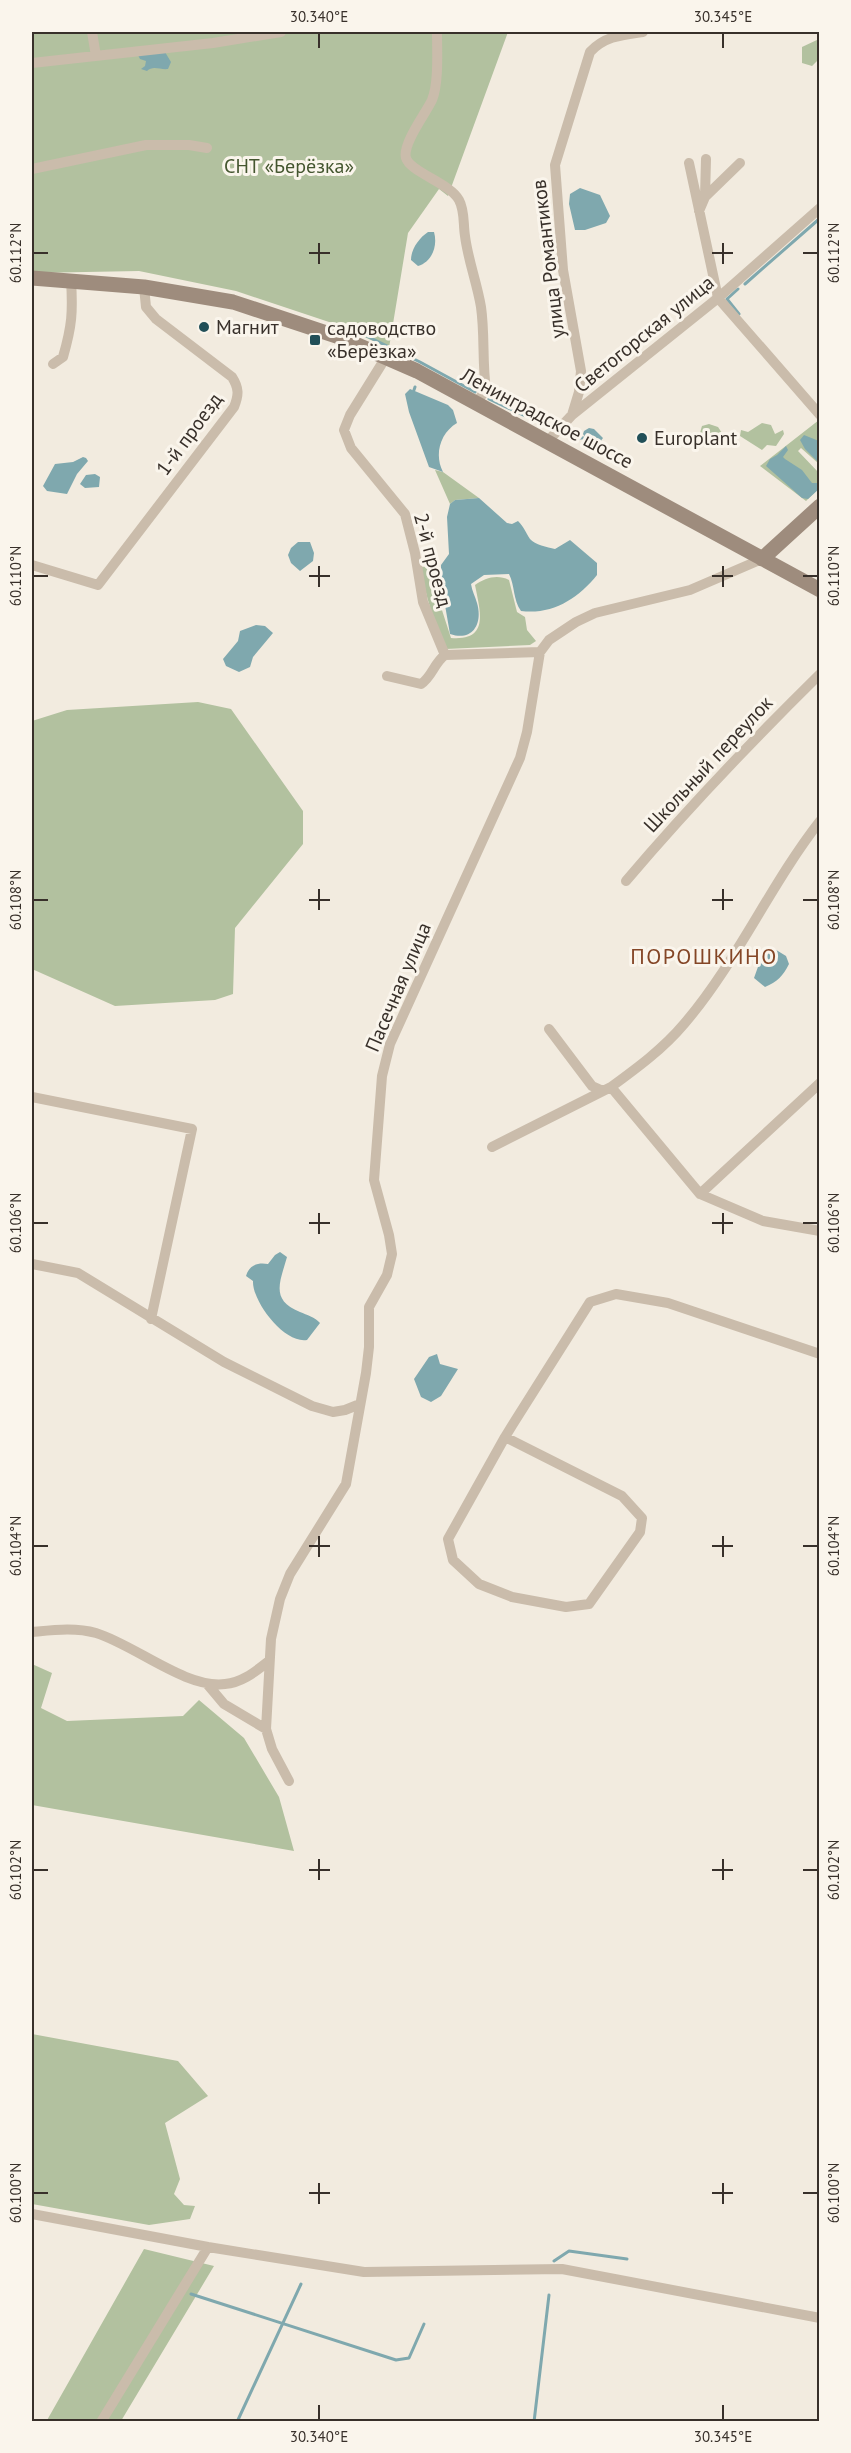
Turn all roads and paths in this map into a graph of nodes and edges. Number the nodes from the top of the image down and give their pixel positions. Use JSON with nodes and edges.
{"nodes":[{"id":1,"x":92,"y":32,"type":"edge"},
{"id":2,"x":210,"y":32,"type":"edge"},
{"id":3,"x":281,"y":32,"type":"edge"},
{"id":4,"x":437,"y":32,"type":"edge"},
{"id":5,"x":643,"y":32,"type":"edge"},
{"id":6,"x":213,"y":43,"type":"junction"},
{"id":7,"x":96,"y":56,"type":"junction"},
{"id":8,"x":32,"y":63,"type":"edge"},
{"id":9,"x":207,"y":148,"type":"dead end"},
{"id":10,"x":706,"y":159,"type":"dead end"},
{"id":11,"x":689,"y":163,"type":"dead end"},
{"id":12,"x":740,"y":163,"type":"dead end"},
{"id":13,"x":32,"y":169,"type":"edge"},
{"id":14,"x":705,"y":197,"type":"junction"},
{"id":15,"x":819,"y":208,"type":"edge"},
{"id":16,"x":699,"y":211,"type":"junction"},
{"id":17,"x":32,"y":278,"type":"edge"},
{"id":18,"x":71,"y":280,"type":"junction"},
{"id":19,"x":144,"y":287,"type":"junction"},
{"id":20,"x":718,"y":298,"type":"junction"},
{"id":21,"x":386,"y":357,"type":"junction"},
{"id":22,"x":53,"y":364,"type":"dead end"},
{"id":23,"x":475,"y":404,"type":"junction"},
{"id":24,"x":572,"y":415,"type":"junction"},
{"id":25,"x":819,"y":415,"type":"edge"},
{"id":26,"x":546,"y":442,"type":"junction"},
{"id":27,"x":819,"y":506,"type":"edge"},
{"id":28,"x":762,"y":559,"type":"junction"},
{"id":29,"x":32,"y":566,"type":"edge"},
{"id":30,"x":819,"y":590,"type":"edge"},
{"id":31,"x":540,"y":652,"type":"junction"},
{"id":32,"x":445,"y":656,"type":"junction"},
{"id":33,"x":819,"y":674,"type":"edge"},
{"id":34,"x":387,"y":676,"type":"dead end"},
{"id":35,"x":819,"y":821,"type":"edge"},
{"id":36,"x":626,"y":881,"type":"dead end"},
{"id":37,"x":549,"y":1029,"type":"dead end"},
{"id":38,"x":819,"y":1083,"type":"edge"},
{"id":39,"x":607,"y":1089,"type":"junction"},
{"id":40,"x":32,"y":1097,"type":"edge"},
{"id":41,"x":492,"y":1148,"type":"dead end"},
{"id":42,"x":700,"y":1194,"type":"junction"},
{"id":43,"x":819,"y":1231,"type":"edge"},
{"id":44,"x":32,"y":1264,"type":"edge"},
{"id":45,"x":151,"y":1319,"type":"junction"},
{"id":46,"x":819,"y":1354,"type":"edge"},
{"id":47,"x":360,"y":1404,"type":"junction"},
{"id":48,"x":505,"y":1437,"type":"junction"},
{"id":49,"x":32,"y":1632,"type":"edge"},
{"id":50,"x":269,"y":1661,"type":"junction"},
{"id":51,"x":208,"y":1684,"type":"junction"},
{"id":52,"x":266,"y":1729,"type":"junction"},
{"id":53,"x":289,"y":1781,"type":"dead end"},
{"id":54,"x":32,"y":2214,"type":"edge"},
{"id":55,"x":208,"y":2247,"type":"junction"},
{"id":56,"x":819,"y":2318,"type":"edge"},
{"id":57,"x":101,"y":2421,"type":"edge"}],
"edges":[{"from":1,"to":7,"type":"street"},
{"from":2,"to":6,"type":"street"},
{"from":3,"to":6,"type":"street"},
{"from":4,"to":23,"type":"street"},
{"from":5,"to":24,"type":"street","name":"улица Романтиков"},
{"from":6,"to":7,"type":"street"},
{"from":7,"to":8,"type":"street"},
{"from":9,"to":13,"type":"street"},
{"from":10,"to":14,"type":"street"},
{"from":11,"to":16,"type":"street"},
{"from":12,"to":14,"type":"street"},
{"from":14,"to":16,"type":"street"},
{"from":15,"to":20,"type":"street","name":"Светогорская улица"},
{"from":16,"to":20,"type":"street"},
{"from":17,"to":18,"type":"main road","name":"Ленинградское шоссе"},
{"from":18,"to":19,"type":"main road","name":"Ленинградское шоссе"},
{"from":18,"to":22,"type":"street"},
{"from":19,"to":21,"type":"main road","name":"Ленинградское шоссе"},
{"from":19,"to":29,"type":"street","name":"1-й проезд"},
{"from":20,"to":24,"type":"street","name":"Светогорская улица"},
{"from":20,"to":25,"type":"street"},
{"from":21,"to":23,"type":"main road","name":"Ленинградское шоссе"},
{"from":21,"to":32,"type":"street","name":"2-й проезд"},
{"from":23,"to":26,"type":"main road","name":"Ленинградское шоссе"},
{"from":24,"to":26,"type":"street","name":"Светогорская улица"},
{"from":26,"to":28,"type":"main road","name":"Ленинградское шоссе"},
{"from":27,"to":28,"type":"main road"},
{"from":28,"to":30,"type":"main road","name":"Ленинградское шоссе"},
{"from":28,"to":31,"type":"street"},
{"from":31,"to":32,"type":"street"},
{"from":31,"to":47,"type":"street","name":"Пасечная улица"},
{"from":32,"to":34,"type":"street"},
{"from":33,"to":36,"type":"street","name":"Школьный переулок"},
{"from":35,"to":39,"type":"street"},
{"from":37,"to":39,"type":"street"},
{"from":38,"to":42,"type":"street"},
{"from":39,"to":41,"type":"street"},
{"from":39,"to":42,"type":"street"},
{"from":40,"to":45,"type":"street"},
{"from":42,"to":43,"type":"street"},
{"from":44,"to":45,"type":"street"},
{"from":45,"to":47,"type":"street"},
{"from":46,"to":48,"type":"street"},
{"from":47,"to":50,"type":"street","name":"Пасечная улица"},
{"from":48,"to":48,"type":"street"},
{"from":49,"to":51,"type":"street"},
{"from":50,"to":51,"type":"street"},
{"from":50,"to":52,"type":"street","name":"Пасечная улица"},
{"from":51,"to":52,"type":"street"},
{"from":52,"to":53,"type":"street","name":"Пасечная улица"},
{"from":54,"to":55,"type":"street"},
{"from":55,"to":56,"type":"street"},
{"from":55,"to":57,"type":"street"}]}
